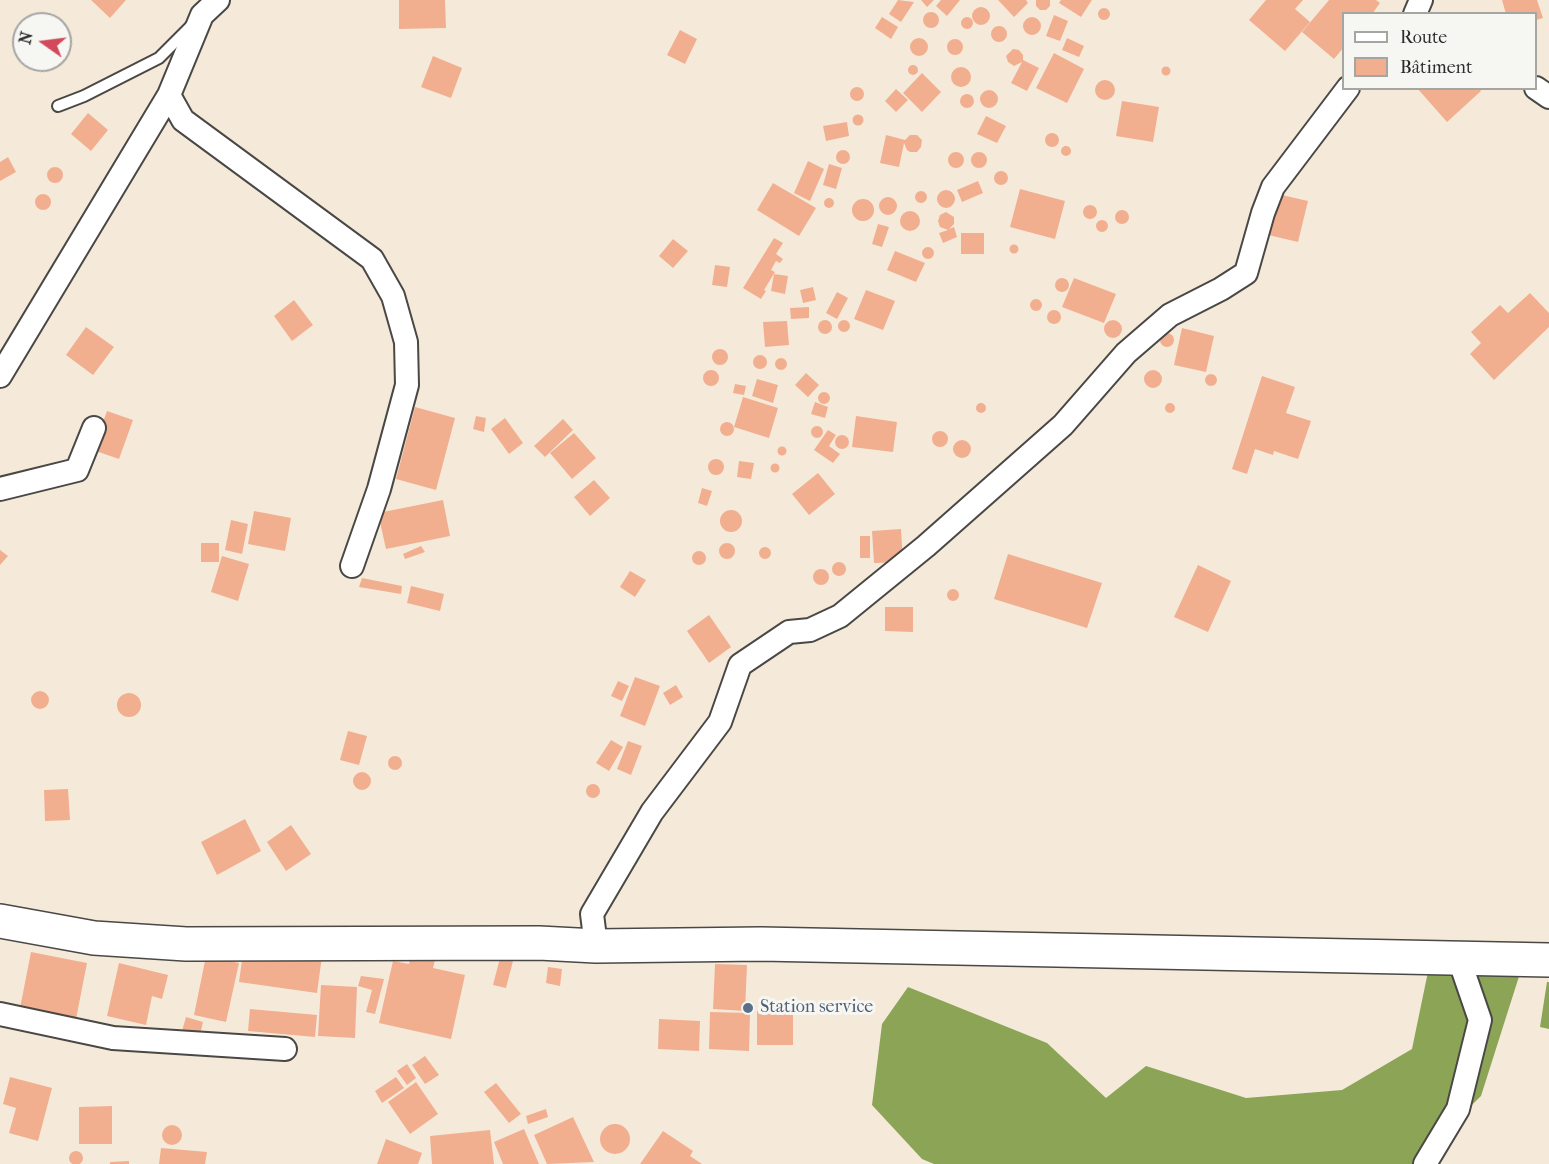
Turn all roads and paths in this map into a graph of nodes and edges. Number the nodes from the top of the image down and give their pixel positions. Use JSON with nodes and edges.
{"nodes":[{"id":1,"x":210,"y":7,"type":"edge"},
{"id":2,"x":1346,"y":90,"type":"edge"},
{"id":3,"x":168,"y":95,"type":"junction"},
{"id":4,"x":58,"y":106,"type":"dead end"},
{"id":5,"x":0,"y":376,"type":"edge"},
{"id":6,"x":94,"y":428,"type":"dead end"},
{"id":7,"x":0,"y":489,"type":"edge"},
{"id":8,"x":352,"y":566,"type":"dead end"},
{"id":9,"x":0,"y":921,"type":"edge"},
{"id":10,"x":596,"y":946,"type":"junction"},
{"id":11,"x":1459,"y":960,"type":"junction"},
{"id":12,"x":1549,"y":960,"type":"edge"},
{"id":13,"x":0,"y":1014,"type":"edge"},
{"id":14,"x":285,"y":1049,"type":"dead end"},
{"id":15,"x":1425,"y":1164,"type":"edge"}],
"edges":[{"from":1,"to":3,"type":"street"},
{"from":1,"to":4,"type":"lane"},
{"from":2,"to":10,"type":"street"},
{"from":3,"to":5,"type":"street"},
{"from":3,"to":8,"type":"street"},
{"from":6,"to":7,"type":"street"},
{"from":9,"to":10,"type":"highway"},
{"from":10,"to":11,"type":"highway"},
{"from":11,"to":12,"type":"highway"},
{"from":11,"to":15,"type":"street"},
{"from":13,"to":14,"type":"street"}]}
